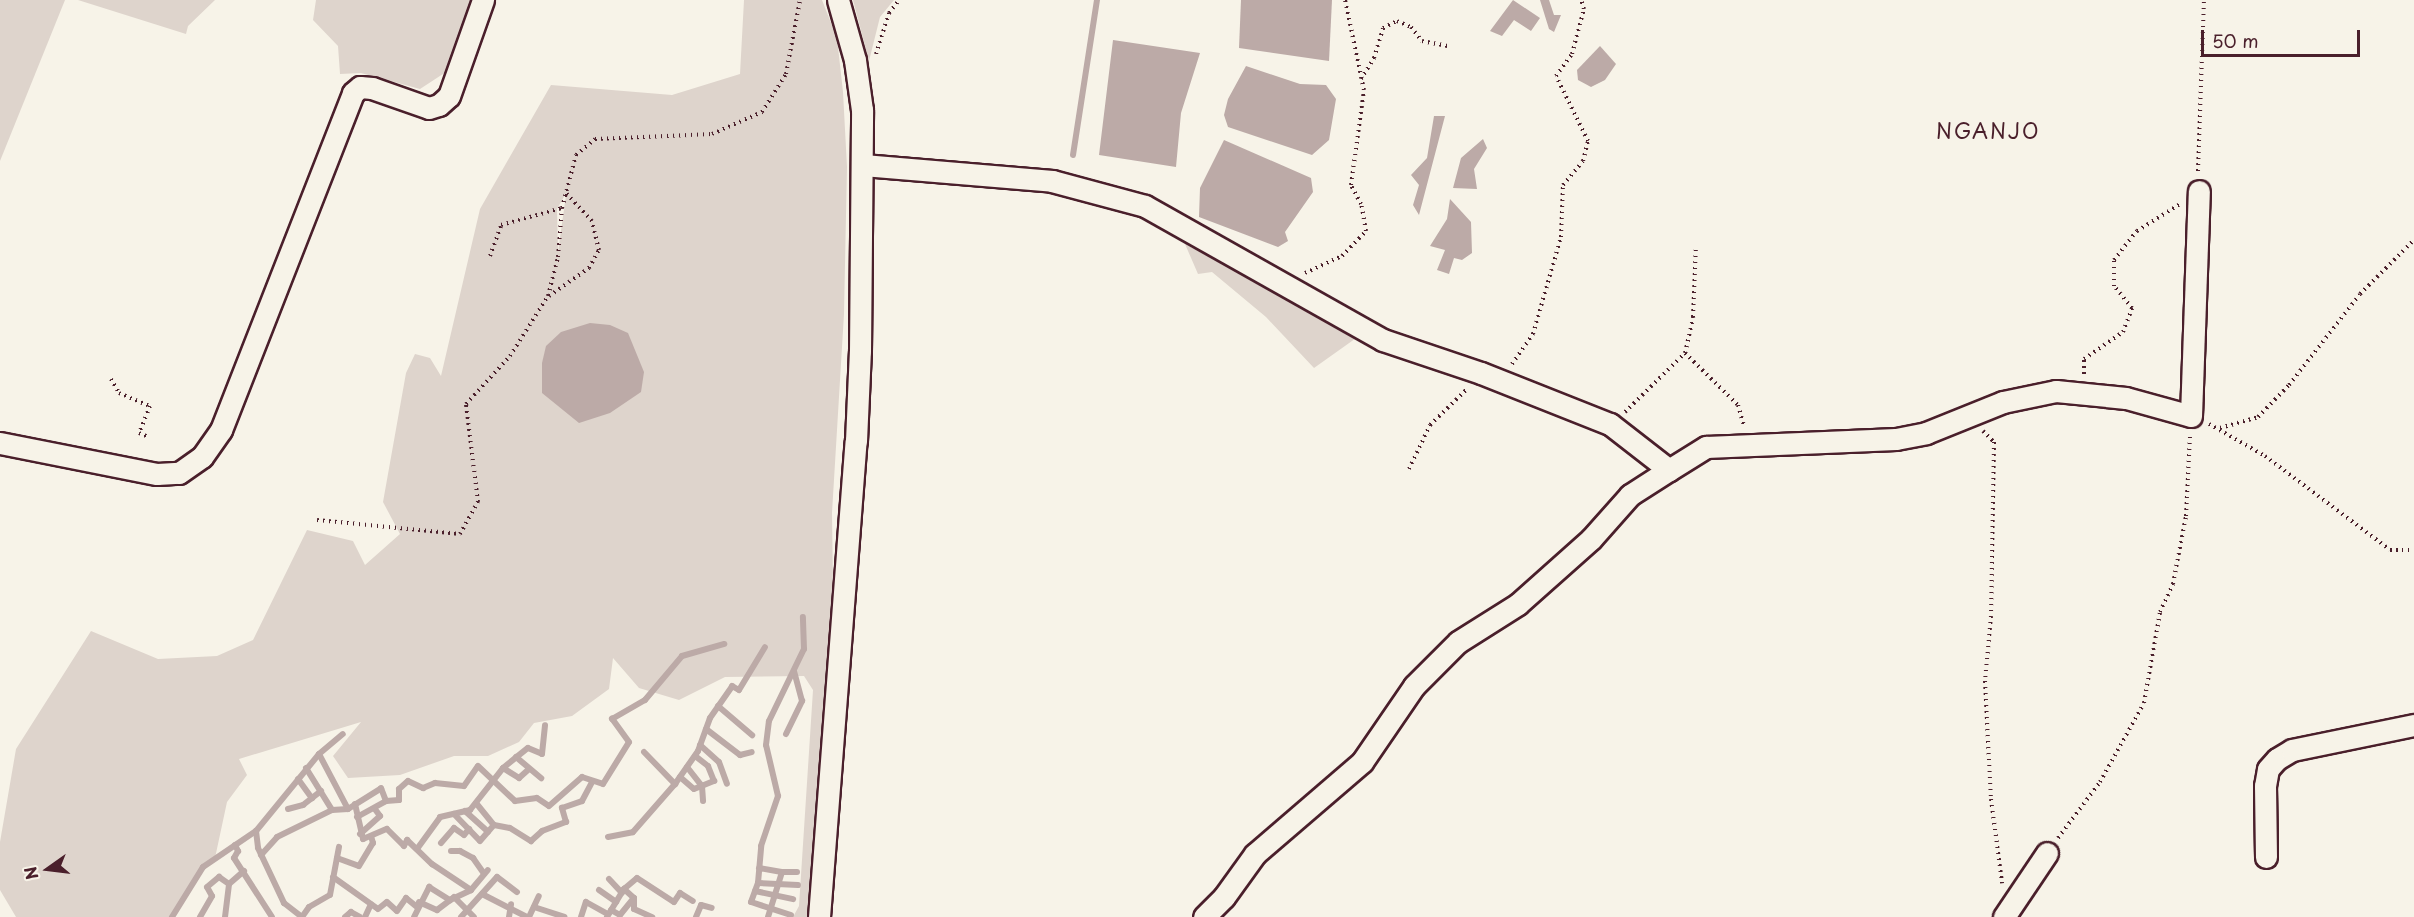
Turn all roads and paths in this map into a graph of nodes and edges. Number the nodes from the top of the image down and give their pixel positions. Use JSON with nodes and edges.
{"nodes":[{"id":1,"x":483,"y":0,"type":"edge"},
{"id":2,"x":800,"y":0,"type":"edge"},
{"id":3,"x":838,"y":0,"type":"edge"},
{"id":4,"x":899,"y":0,"type":"edge"},
{"id":5,"x":1346,"y":0,"type":"edge"},
{"id":6,"x":1581,"y":0,"type":"edge"},
{"id":7,"x":2204,"y":0,"type":"edge"},
{"id":8,"x":1448,"y":46,"type":"dead end"},
{"id":9,"x":873,"y":65,"type":"dead end"},
{"id":10,"x":1361,"y":79,"type":"junction"},
{"id":11,"x":863,"y":165,"type":"junction"},
{"id":12,"x":2199,"y":191,"type":"junction"},
{"id":13,"x":566,"y":193,"type":"junction"},
{"id":14,"x":562,"y":207,"type":"junction"},
{"id":15,"x":2414,"y":240,"type":"edge"},
{"id":16,"x":1696,"y":246,"type":"dead end"},
{"id":17,"x":490,"y":256,"type":"dead end"},
{"id":18,"x":1283,"y":283,"type":"junction"},
{"id":19,"x":548,"y":296,"type":"junction"},
{"id":20,"x":1685,"y":353,"type":"junction"},
{"id":21,"x":1481,"y":373,"type":"junction"},
{"id":22,"x":111,"y":379,"type":"dead end"},
{"id":23,"x":1500,"y":382,"type":"junction"},
{"id":24,"x":2084,"y":392,"type":"junction"},
{"id":25,"x":1968,"y":416,"type":"junction"},
{"id":26,"x":2191,"y":416,"type":"junction"},
{"id":27,"x":1610,"y":424,"type":"junction"},
{"id":28,"x":2219,"y":428,"type":"junction"},
{"id":29,"x":146,"y":436,"type":"dead end"},
{"id":30,"x":0,"y":443,"type":"edge"},
{"id":31,"x":1749,"y":445,"type":"junction"},
{"id":32,"x":1409,"y":469,"type":"dead end"},
{"id":33,"x":1669,"y":470,"type":"junction"},
{"id":34,"x":317,"y":520,"type":"dead end"},
{"id":35,"x":2414,"y":550,"type":"edge"},
{"id":36,"x":2414,"y":725,"type":"edge"},
{"id":37,"x":2047,"y":853,"type":"joint"},
{"id":38,"x":2266,"y":856,"type":"dead end"},
{"id":39,"x":2005,"y":916,"type":"edge"},
{"id":40,"x":819,"y":917,"type":"edge"},
{"id":41,"x":1204,"y":917,"type":"edge"}],
"edges":[{"from":1,"to":30,"type":"street"},
{"from":2,"to":13,"type":"path"},
{"from":3,"to":11,"type":"street"},
{"from":4,"to":9,"type":"path"},
{"from":5,"to":10,"type":"path"},
{"from":6,"to":23,"type":"path"},
{"from":7,"to":12,"type":"path"},
{"from":8,"to":10,"type":"path"},
{"from":10,"to":18,"type":"path"},
{"from":11,"to":18,"type":"street"},
{"from":11,"to":40,"type":"street"},
{"from":12,"to":24,"type":"path"},
{"from":12,"to":26,"type":"street"},
{"from":13,"to":14,"type":"path"},
{"from":13,"to":19,"type":"path"},
{"from":14,"to":17,"type":"path"},
{"from":14,"to":19,"type":"path"},
{"from":15,"to":28,"type":"path"},
{"from":16,"to":20,"type":"path"},
{"from":18,"to":21,"type":"street"},
{"from":19,"to":34,"type":"path"},
{"from":20,"to":27,"type":"path"},
{"from":20,"to":31,"type":"path"},
{"from":21,"to":23,"type":"street"},
{"from":21,"to":32,"type":"path"},
{"from":22,"to":29,"type":"path"},
{"from":23,"to":27,"type":"street"},
{"from":24,"to":25,"type":"street"},
{"from":24,"to":26,"type":"street"},
{"from":25,"to":31,"type":"street"},
{"from":25,"to":39,"type":"path"},
{"from":26,"to":28,"type":"path"},
{"from":26,"to":37,"type":"path"},
{"from":27,"to":33,"type":"street"},
{"from":28,"to":35,"type":"path"},
{"from":31,"to":33,"type":"street"},
{"from":33,"to":41,"type":"street"},
{"from":36,"to":38,"type":"street"},
{"from":37,"to":39,"type":"street"}]}
